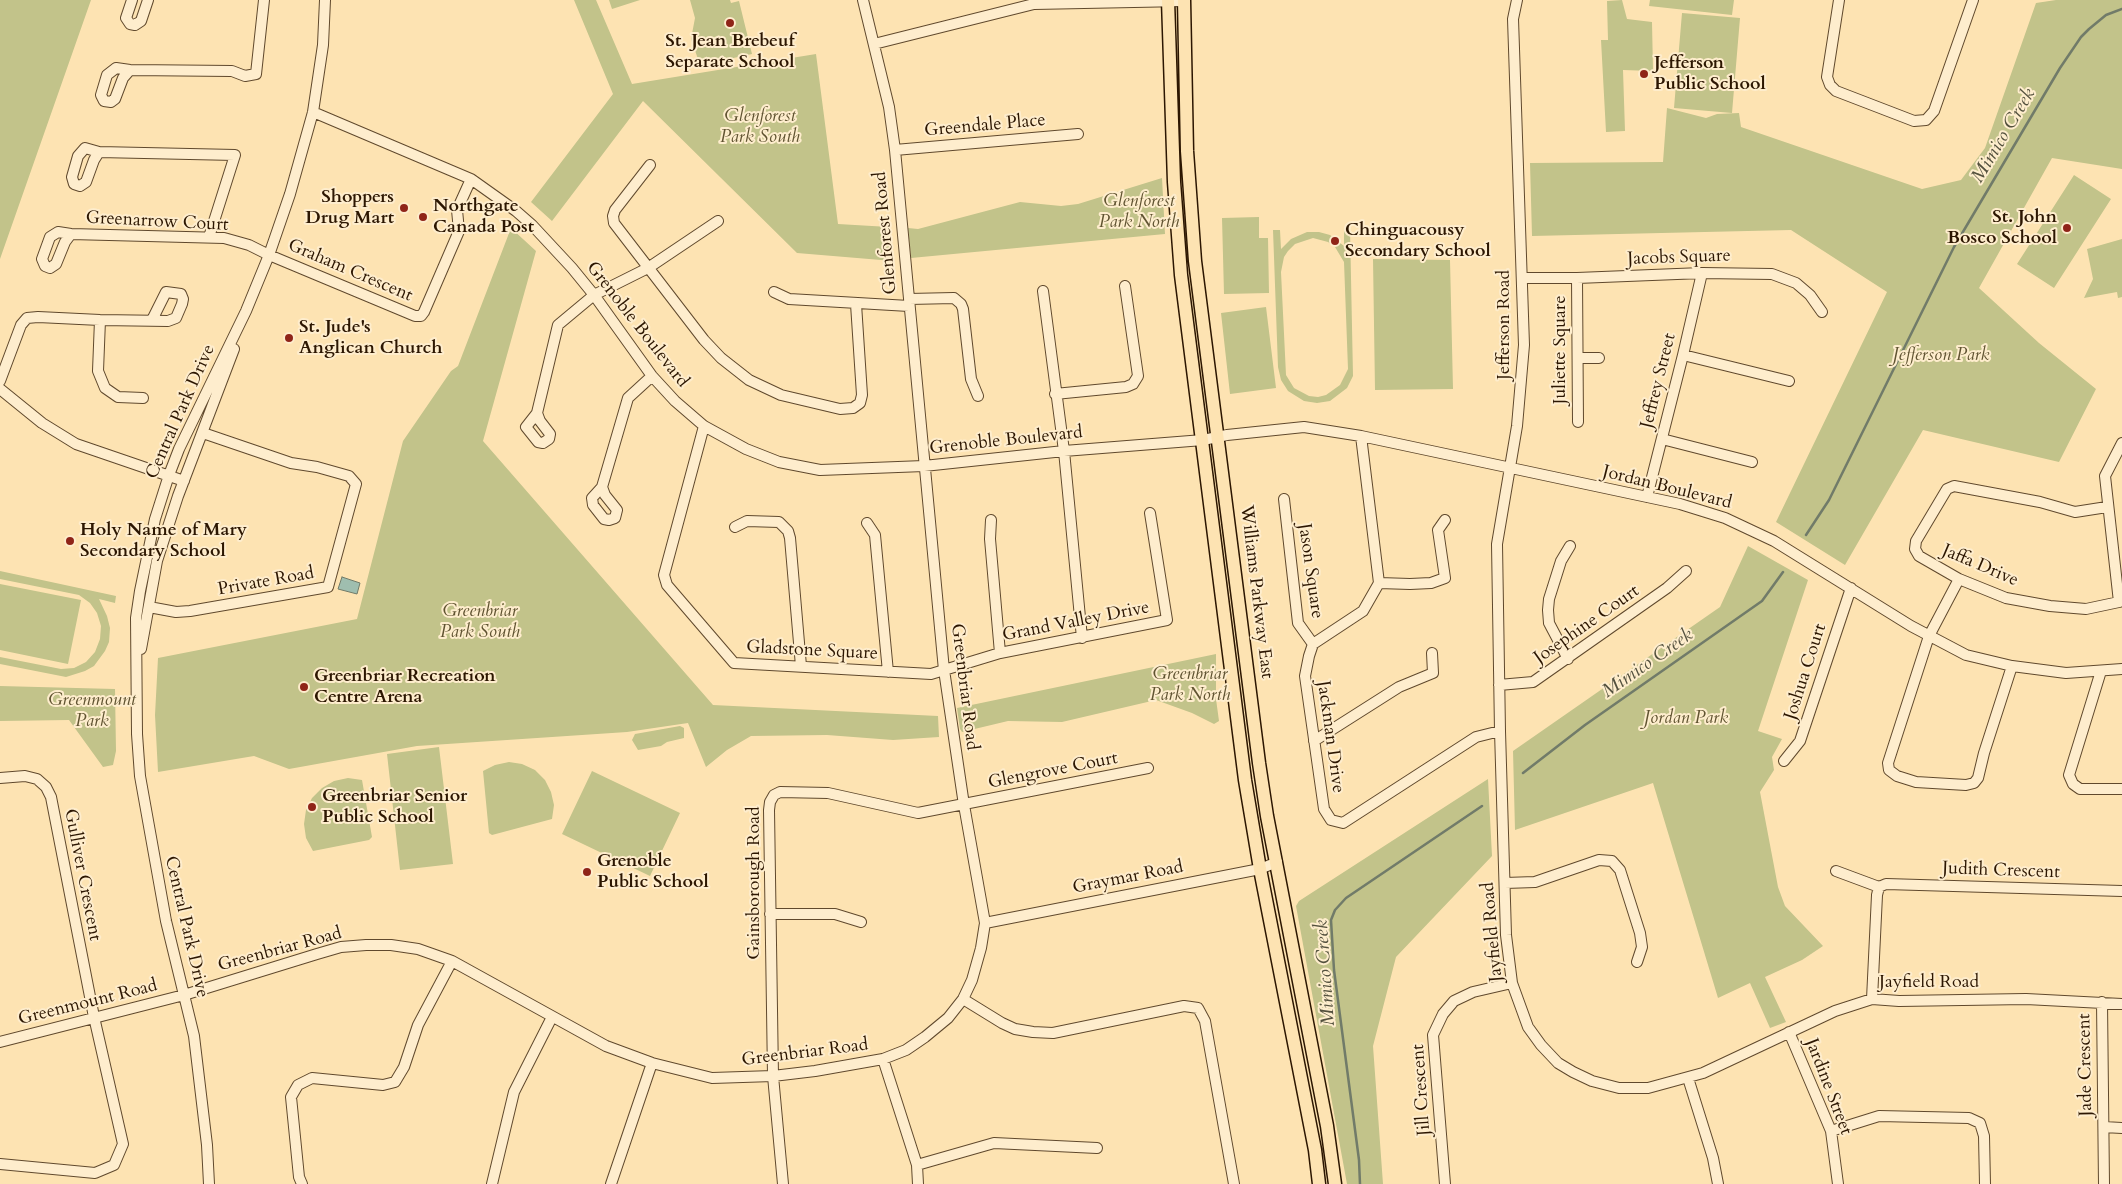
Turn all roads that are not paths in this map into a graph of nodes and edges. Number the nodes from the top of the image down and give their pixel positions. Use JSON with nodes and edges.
{"nodes":[{"id":1,"x":132,"y":0,"type":"edge"},
{"id":2,"x":148,"y":0,"type":"edge"},
{"id":3,"x":264,"y":0,"type":"edge"},
{"id":4,"x":325,"y":0,"type":"edge"},
{"id":5,"x":863,"y":0,"type":"edge"},
{"id":6,"x":1517,"y":0,"type":"edge"},
{"id":7,"x":1839,"y":0,"type":"edge"},
{"id":8,"x":1973,"y":0,"type":"edge"},
{"id":9,"x":1168,"y":1,"type":"edge"},
{"id":10,"x":1184,"y":1,"type":"edge"},
{"id":11,"x":874,"y":44,"type":"junction"},
{"id":12,"x":130,"y":70,"type":"dead end"},
{"id":13,"x":313,"y":112,"type":"junction"},
{"id":14,"x":1078,"y":134,"type":"dead end"},
{"id":15,"x":895,"y":150,"type":"junction"},
{"id":16,"x":99,"y":152,"type":"dead end"},
{"id":17,"x":650,"y":165,"type":"dead end"},
{"id":18,"x":470,"y":179,"type":"junction"},
{"id":19,"x":718,"y":221,"type":"dead end"},
{"id":20,"x":71,"y":234,"type":"dead end"},
{"id":21,"x":209,"y":237,"type":"junction"},
{"id":22,"x":269,"y":255,"type":"junction"},
{"id":23,"x":648,"y":268,"type":"junction"},
{"id":24,"x":1702,"y":272,"type":"junction"},
{"id":25,"x":1522,"y":278,"type":"junction"},
{"id":26,"x":1577,"y":278,"type":"junction"},
{"id":27,"x":1125,"y":286,"type":"dead end"},
{"id":28,"x":1043,"y":291,"type":"dead end"},
{"id":29,"x":774,"y":292,"type":"dead end"},
{"id":30,"x":594,"y":295,"type":"junction"},
{"id":31,"x":909,"y":303,"type":"junction"},
{"id":32,"x":856,"y":304,"type":"junction"},
{"id":33,"x":246,"y":311,"type":"junction"},
{"id":34,"x":1822,"y":312,"type":"dead end"},
{"id":35,"x":100,"y":320,"type":"junction"},
{"id":36,"x":152,"y":320,"type":"dead end"},
{"id":37,"x":1683,"y":355,"type":"junction"},
{"id":38,"x":1579,"y":358,"type":"junction"},
{"id":39,"x":1599,"y":358,"type":"dead end"},
{"id":40,"x":652,"y":376,"type":"junction"},
{"id":41,"x":0,"y":381,"type":"edge"},
{"id":42,"x":1790,"y":381,"type":"dead end"},
{"id":43,"x":0,"y":389,"type":"edge"},
{"id":44,"x":1056,"y":394,"type":"junction"},
{"id":45,"x":978,"y":396,"type":"dead end"},
{"id":46,"x":143,"y":398,"type":"dead end"},
{"id":47,"x":537,"y":413,"type":"dead end"},
{"id":48,"x":1578,"y":422,"type":"dead end"},
{"id":49,"x":704,"y":426,"type":"junction"},
{"id":50,"x":203,"y":433,"type":"junction"},
{"id":51,"x":1361,"y":436,"type":"junction"},
{"id":52,"x":1218,"y":438,"type":"junction"},
{"id":53,"x":1662,"y":439,"type":"junction"},
{"id":54,"x":1203,"y":440,"type":"junction"},
{"id":55,"x":2122,"y":443,"type":"edge"},
{"id":56,"x":1064,"y":451,"type":"junction"},
{"id":57,"x":1752,"y":462,"type":"dead end"},
{"id":58,"x":924,"y":466,"type":"junction"},
{"id":59,"x":1510,"y":469,"type":"junction"},
{"id":60,"x":168,"y":475,"type":"junction"},
{"id":61,"x":184,"y":481,"type":"junction"},
{"id":62,"x":602,"y":487,"type":"dead end"},
{"id":63,"x":1647,"y":497,"type":"junction"},
{"id":64,"x":1284,"y":499,"type":"dead end"},
{"id":65,"x":2107,"y":507,"type":"junction"},
{"id":66,"x":1150,"y":513,"type":"dead end"},
{"id":67,"x":991,"y":520,"type":"dead end"},
{"id":68,"x":1445,"y":520,"type":"dead end"},
{"id":69,"x":868,"y":523,"type":"dead end"},
{"id":70,"x":735,"y":527,"type":"dead end"},
{"id":71,"x":1570,"y":546,"type":"dead end"},
{"id":72,"x":1686,"y":571,"type":"dead end"},
{"id":73,"x":1959,"y":579,"type":"junction"},
{"id":74,"x":1379,"y":582,"type":"junction"},
{"id":75,"x":2119,"y":586,"type":"edge"},
{"id":76,"x":1851,"y":588,"type":"junction"},
{"id":77,"x":2120,"y":602,"type":"edge"},
{"id":78,"x":149,"y":607,"type":"junction"},
{"id":79,"x":1929,"y":636,"type":"junction"},
{"id":80,"x":1082,"y":638,"type":"junction"},
{"id":81,"x":1313,"y":644,"type":"junction"},
{"id":82,"x":1432,"y":653,"type":"dead end"},
{"id":83,"x":1000,"y":654,"type":"junction"},
{"id":84,"x":1568,"y":659,"type":"junction"},
{"id":85,"x":800,"y":666,"type":"junction"},
{"id":86,"x":2012,"y":666,"type":"junction"},
{"id":87,"x":2122,"y":669,"type":"edge"},
{"id":88,"x":944,"y":670,"type":"junction"},
{"id":89,"x":2102,"y":671,"type":"junction"},
{"id":90,"x":888,"y":672,"type":"junction"},
{"id":91,"x":136,"y":677,"type":"junction"},
{"id":92,"x":1499,"y":685,"type":"junction"},
{"id":93,"x":1500,"y":731,"type":"junction"},
{"id":94,"x":1314,"y":741,"type":"junction"},
{"id":95,"x":1784,"y":761,"type":"dead end"},
{"id":96,"x":1148,"y":768,"type":"dead end"},
{"id":97,"x":0,"y":778,"type":"edge"},
{"id":98,"x":2122,"y":789,"type":"edge"},
{"id":99,"x":964,"y":805,"type":"junction"},
{"id":100,"x":1277,"y":862,"type":"junction"},
{"id":101,"x":1260,"y":869,"type":"junction"},
{"id":102,"x":1836,"y":871,"type":"dead end"},
{"id":103,"x":1505,"y":883,"type":"junction"},
{"id":104,"x":1879,"y":887,"type":"junction"},
{"id":105,"x":2122,"y":892,"type":"edge"},
{"id":106,"x":770,"y":914,"type":"junction"},
{"id":107,"x":861,"y":922,"type":"dead end"},
{"id":108,"x":985,"y":923,"type":"junction"},
{"id":109,"x":452,"y":961,"type":"junction"},
{"id":110,"x":1638,"y":962,"type":"dead end"},
{"id":111,"x":1512,"y":983,"type":"junction"},
{"id":112,"x":184,"y":995,"type":"junction"},
{"id":113,"x":962,"y":999,"type":"junction"},
{"id":114,"x":1872,"y":999,"type":"junction"},
{"id":115,"x":2102,"y":1002,"type":"junction"},
{"id":116,"x":2122,"y":1004,"type":"edge"},
{"id":117,"x":94,"y":1017,"type":"junction"},
{"id":118,"x":552,"y":1017,"type":"junction"},
{"id":119,"x":1789,"y":1032,"type":"junction"},
{"id":120,"x":0,"y":1042,"type":"edge"},
{"id":121,"x":883,"y":1059,"type":"junction"},
{"id":122,"x":652,"y":1063,"type":"junction"},
{"id":123,"x":773,"y":1076,"type":"junction"},
{"id":124,"x":1688,"y":1078,"type":"junction"},
{"id":125,"x":2104,"y":1127,"type":"junction"},
{"id":126,"x":2122,"y":1128,"type":"edge"},
{"id":127,"x":1831,"y":1131,"type":"junction"},
{"id":128,"x":1097,"y":1148,"type":"dead end"},
{"id":129,"x":0,"y":1164,"type":"edge"},
{"id":130,"x":918,"y":1164,"type":"junction"},
{"id":131,"x":209,"y":1184,"type":"edge"},
{"id":132,"x":302,"y":1184,"type":"edge"},
{"id":133,"x":492,"y":1184,"type":"edge"},
{"id":134,"x":611,"y":1184,"type":"edge"},
{"id":135,"x":783,"y":1184,"type":"edge"},
{"id":136,"x":918,"y":1184,"type":"edge"},
{"id":137,"x":1234,"y":1184,"type":"edge"},
{"id":138,"x":1319,"y":1184,"type":"edge"},
{"id":139,"x":1335,"y":1184,"type":"edge"},
{"id":140,"x":1445,"y":1184,"type":"edge"},
{"id":141,"x":1718,"y":1184,"type":"edge"},
{"id":142,"x":1838,"y":1184,"type":"edge"},
{"id":143,"x":1985,"y":1184,"type":"edge"},
{"id":144,"x":2104,"y":1184,"type":"edge"}],
"edges":[{"from":1,"to":2,"type":"street"},
{"from":3,"to":12,"type":"street"},
{"from":4,"to":13,"type":"street","name":"Central Park Drive"},
{"from":5,"to":11,"type":"street","name":"Glenforest Road"},
{"from":6,"to":25,"type":"street","name":"Jefferson Road"},
{"from":7,"to":8,"type":"street"},
{"from":9,"to":10,"type":"street"},
{"from":9,"to":11,"type":"street"},
{"from":9,"to":54,"type":"main road","name":"Williams Parkway East"},
{"from":10,"to":52,"type":"main road","name":"Williams Parkway East"},
{"from":11,"to":15,"type":"street","name":"Glenforest Road"},
{"from":13,"to":18,"type":"street","name":"Grenoble Boulevard"},
{"from":13,"to":22,"type":"street","name":"Central Park Drive"},
{"from":14,"to":15,"type":"street","name":"Greendale Place"},
{"from":15,"to":31,"type":"street","name":"Glenforest Road"},
{"from":16,"to":21,"type":"street"},
{"from":17,"to":23,"type":"street"},
{"from":18,"to":22,"type":"street","name":"Graham Crescent"},
{"from":18,"to":30,"type":"street","name":"Grenoble Boulevard"},
{"from":19,"to":23,"type":"street"},
{"from":20,"to":21,"type":"street","name":"Greenarrow Court"},
{"from":21,"to":22,"type":"street","name":"Greenarrow Court"},
{"from":22,"to":33,"type":"street","name":"Central Park Drive"},
{"from":23,"to":30,"type":"street"},
{"from":23,"to":32,"type":"street"},
{"from":24,"to":26,"type":"street","name":"Jacobs Square"},
{"from":24,"to":34,"type":"street","name":"Jacobs Square"},
{"from":24,"to":37,"type":"street","name":"Jeffrey Street"},
{"from":25,"to":26,"type":"street","name":"Jacobs Square"},
{"from":25,"to":59,"type":"street","name":"Jefferson Road"},
{"from":26,"to":38,"type":"street","name":"Juliette Square"},
{"from":27,"to":44,"type":"street"},
{"from":28,"to":44,"type":"street"},
{"from":29,"to":32,"type":"street"},
{"from":30,"to":40,"type":"street","name":"Grenoble Boulevard"},
{"from":30,"to":47,"type":"street"},
{"from":31,"to":32,"type":"street"},
{"from":31,"to":45,"type":"street"},
{"from":31,"to":58,"type":"street","name":"Glenforest Road"},
{"from":33,"to":50,"type":"street","name":"Central Park Drive"},
{"from":33,"to":60,"type":"street","name":"Central Park Drive"},
{"from":35,"to":36,"type":"street"},
{"from":35,"to":41,"type":"street"},
{"from":35,"to":46,"type":"street"},
{"from":37,"to":42,"type":"street"},
{"from":37,"to":53,"type":"street","name":"Jeffrey Street"},
{"from":38,"to":39,"type":"street"},
{"from":38,"to":48,"type":"street","name":"Juliette Square"},
{"from":40,"to":49,"type":"street","name":"Grenoble Boulevard"},
{"from":40,"to":62,"type":"street"},
{"from":43,"to":60,"type":"street"},
{"from":44,"to":56,"type":"street"},
{"from":49,"to":58,"type":"street","name":"Grenoble Boulevard"},
{"from":49,"to":85,"type":"street","name":"Gladstone Square"},
{"from":50,"to":61,"type":"street","name":"Central Park Drive"},
{"from":50,"to":78,"type":"street","name":"Private Road"},
{"from":51,"to":52,"type":"street","name":"Jordan Boulevard"},
{"from":51,"to":59,"type":"street","name":"Jordan Boulevard"},
{"from":51,"to":74,"type":"street"},
{"from":52,"to":54,"type":"street","name":"Jordan Boulevard"},
{"from":52,"to":100,"type":"main road","name":"Williams Parkway East"},
{"from":53,"to":57,"type":"street"},
{"from":53,"to":63,"type":"street","name":"Jeffrey Street"},
{"from":54,"to":56,"type":"street","name":"Grenoble Boulevard"},
{"from":54,"to":101,"type":"main road","name":"Williams Parkway East"},
{"from":55,"to":65,"type":"street","name":"Jaffa Drive"},
{"from":56,"to":58,"type":"street","name":"Grenoble Boulevard"},
{"from":56,"to":80,"type":"street"},
{"from":58,"to":88,"type":"street","name":"Greenbriar Road"},
{"from":59,"to":63,"type":"street","name":"Jordan Boulevard"},
{"from":59,"to":92,"type":"street","name":"Jayfield Road"},
{"from":60,"to":61,"type":"street"},
{"from":60,"to":91,"type":"street","name":"Central Park Drive"},
{"from":61,"to":78,"type":"street","name":"Central Park Drive"},
{"from":63,"to":76,"type":"street","name":"Jordan Boulevard"},
{"from":64,"to":81,"type":"street","name":"Jason Square"},
{"from":65,"to":73,"type":"street","name":"Jaffa Drive"},
{"from":65,"to":75,"type":"street","name":"Jaffa Drive"},
{"from":66,"to":80,"type":"street","name":"Grand Valley Drive"},
{"from":67,"to":83,"type":"street"},
{"from":68,"to":74,"type":"street"},
{"from":69,"to":90,"type":"street"},
{"from":70,"to":85,"type":"street"},
{"from":71,"to":84,"type":"street"},
{"from":72,"to":84,"type":"street","name":"Josephine Court"},
{"from":73,"to":77,"type":"street","name":"Jaffa Drive"},
{"from":73,"to":79,"type":"street"},
{"from":74,"to":81,"type":"street"},
{"from":75,"to":77,"type":"street","name":"Jaffa Drive"},
{"from":76,"to":79,"type":"street","name":"Jordan Boulevard"},
{"from":76,"to":95,"type":"street","name":"Joshua Court"},
{"from":78,"to":91,"type":"street","name":"Central Park Drive"},
{"from":79,"to":86,"type":"street","name":"Jordan Boulevard"},
{"from":79,"to":86,"type":"street"},
{"from":80,"to":83,"type":"street","name":"Grand Valley Drive"},
{"from":81,"to":94,"type":"street","name":"Jackman Drive"},
{"from":82,"to":94,"type":"street"},
{"from":83,"to":88,"type":"street","name":"Grand Valley Drive"},
{"from":84,"to":92,"type":"street","name":"Josephine Court"},
{"from":85,"to":90,"type":"street","name":"Gladstone Square"},
{"from":86,"to":89,"type":"street","name":"Jordan Boulevard"},
{"from":87,"to":89,"type":"street","name":"Jordan Boulevard"},
{"from":88,"to":90,"type":"street","name":"Gladstone Square"},
{"from":88,"to":99,"type":"street","name":"Greenbriar Road"},
{"from":89,"to":98,"type":"street"},
{"from":91,"to":112,"type":"street","name":"Central Park Drive"},
{"from":92,"to":93,"type":"street","name":"Jayfield Road"},
{"from":93,"to":94,"type":"street","name":"Jackman Drive"},
{"from":93,"to":103,"type":"street","name":"Jayfield Road"},
{"from":96,"to":99,"type":"street","name":"Glengrove Court"},
{"from":97,"to":117,"type":"street","name":"Gulliver Crescent"},
{"from":99,"to":106,"type":"street","name":"Gainsborough Road"},
{"from":99,"to":108,"type":"street","name":"Greenbriar Road"},
{"from":100,"to":101,"type":"street","name":"Graymar Road"},
{"from":100,"to":139,"type":"main road","name":"Williams Parkway East"},
{"from":101,"to":108,"type":"street","name":"Graymar Road"},
{"from":101,"to":138,"type":"main road","name":"Williams Parkway East"},
{"from":102,"to":104,"type":"street","name":"Judith Crescent"},
{"from":103,"to":110,"type":"street"},
{"from":103,"to":111,"type":"street","name":"Jayfield Road"},
{"from":104,"to":105,"type":"street","name":"Judith Crescent"},
{"from":104,"to":114,"type":"street"},
{"from":106,"to":107,"type":"street"},
{"from":106,"to":123,"type":"street","name":"Gainsborough Road"},
{"from":108,"to":113,"type":"street","name":"Greenbriar Road"},
{"from":109,"to":112,"type":"street","name":"Greenbriar Road"},
{"from":109,"to":118,"type":"street","name":"Greenbriar Road"},
{"from":109,"to":132,"type":"street"},
{"from":111,"to":124,"type":"street","name":"Jayfield Road"},
{"from":111,"to":140,"type":"street","name":"Jill Crescent"},
{"from":112,"to":117,"type":"street","name":"Greenmount Road"},
{"from":112,"to":131,"type":"street","name":"Central Park Drive"},
{"from":113,"to":121,"type":"street","name":"Greenbriar Road"},
{"from":113,"to":137,"type":"street"},
{"from":114,"to":115,"type":"street","name":"Jayfield Road"},
{"from":114,"to":119,"type":"street","name":"Jayfield Road"},
{"from":115,"to":116,"type":"street","name":"Jayfield Road"},
{"from":115,"to":125,"type":"street","name":"Jade Crescent"},
{"from":117,"to":120,"type":"street","name":"Greenmount Road"},
{"from":117,"to":129,"type":"street","name":"Gulliver Crescent"},
{"from":118,"to":122,"type":"street","name":"Greenbriar Road"},
{"from":118,"to":133,"type":"street"},
{"from":119,"to":124,"type":"street","name":"Jayfield Road"},
{"from":119,"to":127,"type":"street","name":"Jardine Street"},
{"from":121,"to":123,"type":"street","name":"Greenbriar Road"},
{"from":121,"to":130,"type":"street"},
{"from":122,"to":123,"type":"street","name":"Greenbriar Road"},
{"from":122,"to":134,"type":"street"},
{"from":123,"to":135,"type":"street","name":"Gainsborough Road"},
{"from":124,"to":141,"type":"street"},
{"from":125,"to":126,"type":"street","name":"Jade Crescent"},
{"from":125,"to":144,"type":"street","name":"Jade Crescent"},
{"from":127,"to":142,"type":"street","name":"Jardine Street"},
{"from":127,"to":143,"type":"street"},
{"from":128,"to":130,"type":"street"},
{"from":130,"to":136,"type":"street"}]}
